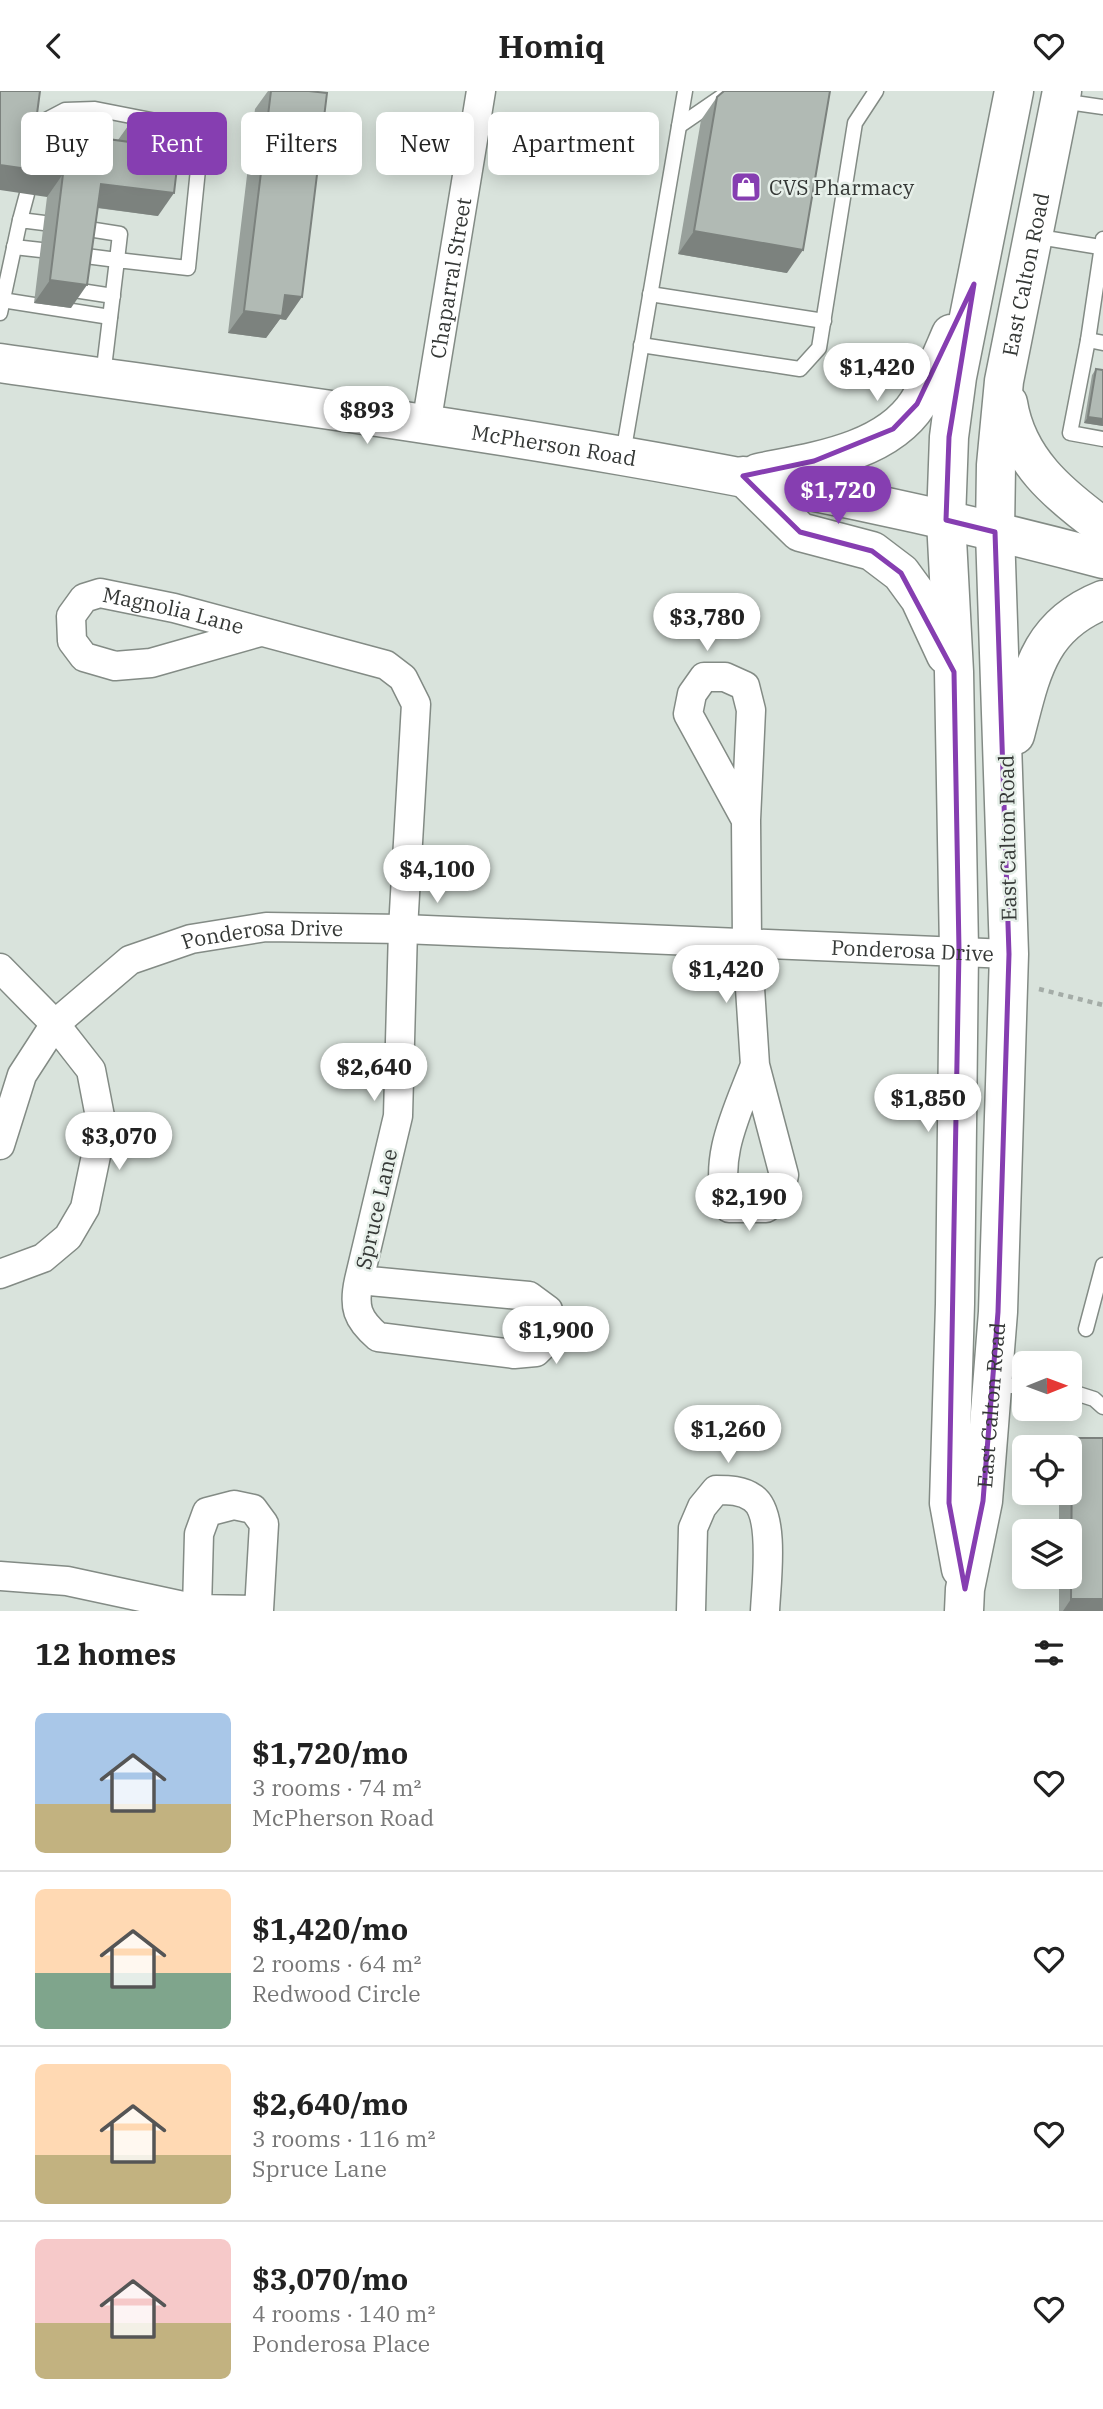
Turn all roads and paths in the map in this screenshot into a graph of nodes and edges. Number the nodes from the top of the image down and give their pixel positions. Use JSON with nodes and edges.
{"nodes":[{"id":1,"x":481,"y":91,"type":"edge"},
{"id":2,"x":685,"y":91,"type":"edge"},
{"id":3,"x":730,"y":91,"type":"edge"},
{"id":4,"x":876,"y":91,"type":"edge"},
{"id":5,"x":1014,"y":91,"type":"edge"},
{"id":6,"x":1053,"y":94,"type":"edge"},
{"id":7,"x":1103,"y":107,"type":"edge"},
{"id":8,"x":61,"y":112,"type":"edge"},
{"id":9,"x":110,"y":112,"type":"edge"},
{"id":10,"x":113,"y":113,"type":"edge"},
{"id":11,"x":679,"y":126,"type":"junction"},
{"id":12,"x":27,"y":194,"type":"edge"},
{"id":13,"x":20,"y":220,"type":"junction"},
{"id":14,"x":44,"y":223,"type":"dead end"},
{"id":15,"x":82,"y":229,"type":"edge"},
{"id":16,"x":1033,"y":236,"type":"junction"},
{"id":17,"x":1102,"y":243,"type":"edge"},
{"id":18,"x":14,"y":247,"type":"junction"},
{"id":19,"x":41,"y":250,"type":"dead end"},
{"id":20,"x":78,"y":255,"type":"edge"},
{"id":21,"x":117,"y":260,"type":"junction"},
{"id":22,"x":974,"y":285,"type":"junction"},
{"id":23,"x":74,"y":290,"type":"edge"},
{"id":24,"x":650,"y":294,"type":"junction"},
{"id":25,"x":113,"y":296,"type":"junction"},
{"id":26,"x":1,"y":307,"type":"edge"},
{"id":27,"x":110,"y":317,"type":"junction"},
{"id":28,"x":824,"y":321,"type":"junction"},
{"id":29,"x":1088,"y":340,"type":"junction"},
{"id":30,"x":1103,"y":342,"type":"edge"},
{"id":31,"x":641,"y":345,"type":"junction"},
{"id":32,"x":0,"y":363,"type":"edge"},
{"id":33,"x":102,"y":378,"type":"junction"},
{"id":34,"x":1004,"y":381,"type":"junction"},
{"id":35,"x":426,"y":425,"type":"junction"},
{"id":36,"x":1103,"y":439,"type":"edge"},
{"id":37,"x":623,"y":455,"type":"junction"},
{"id":38,"x":743,"y":476,"type":"junction"},
{"id":39,"x":946,"y":520,"type":"junction"},
{"id":40,"x":1103,"y":527,"type":"edge"},
{"id":41,"x":995,"y":532,"type":"junction"},
{"id":42,"x":1103,"y":559,"type":"edge"},
{"id":43,"x":1103,"y":600,"type":"edge"},
{"id":44,"x":260,"y":632,"type":"junction"},
{"id":45,"x":954,"y":672,"type":"junction"},
{"id":46,"x":1006,"y":771,"type":"junction"},
{"id":47,"x":746,"y":820,"type":"dead end"},
{"id":48,"x":403,"y":929,"type":"junction"},
{"id":49,"x":747,"y":942,"type":"junction"},
{"id":50,"x":959,"y":950,"type":"junction"},
{"id":51,"x":1009,"y":954,"type":"junction"},
{"id":52,"x":0,"y":968,"type":"edge"},
{"id":53,"x":1034,"y":987,"type":"dead end"},
{"id":54,"x":1103,"y":1005,"type":"edge"},
{"id":55,"x":55,"y":1024,"type":"junction"},
{"id":56,"x":755,"y":1065,"type":"dead end"},
{"id":57,"x":0,"y":1145,"type":"edge"},
{"id":58,"x":1103,"y":1265,"type":"edge"},
{"id":59,"x":0,"y":1274,"type":"edge"},
{"id":60,"x":359,"y":1280,"type":"junction"},
{"id":61,"x":955,"y":1304,"type":"junction"},
{"id":62,"x":998,"y":1313,"type":"junction"},
{"id":63,"x":1086,"y":1329,"type":"dead end"},
{"id":64,"x":1007,"y":1386,"type":"edge"},
{"id":65,"x":1082,"y":1395,"type":"edge"},
{"id":66,"x":1103,"y":1407,"type":"edge"},
{"id":67,"x":0,"y":1576,"type":"edge"},
{"id":68,"x":964,"y":1600,"type":"edge"},
{"id":69,"x":197,"y":1609,"type":"dead end"},
{"id":70,"x":691,"y":1611,"type":"edge"},
{"id":71,"x":765,"y":1611,"type":"edge"}],
"edges":[{"from":1,"to":35,"type":"street","name":"Chaparral Street"},
{"from":2,"to":11,"type":"lane"},
{"from":3,"to":11,"type":"lane"},
{"from":4,"to":28,"type":"lane"},
{"from":5,"to":22,"type":"main road","name":"East Calton Road"},
{"from":6,"to":7,"type":"lane"},
{"from":6,"to":16,"type":"main road","name":"East Calton Road"},
{"from":8,"to":9,"type":"lane"},
{"from":10,"to":21,"type":"lane"},
{"from":11,"to":24,"type":"lane"},
{"from":12,"to":13,"type":"lane"},
{"from":13,"to":14,"type":"lane"},
{"from":13,"to":18,"type":"lane"},
{"from":15,"to":21,"type":"lane"},
{"from":16,"to":17,"type":"lane"},
{"from":16,"to":34,"type":"main road","name":"East Calton Road"},
{"from":17,"to":29,"type":"lane"},
{"from":18,"to":19,"type":"lane"},
{"from":18,"to":26,"type":"lane"},
{"from":20,"to":21,"type":"lane"},
{"from":21,"to":25,"type":"lane"},
{"from":22,"to":38,"type":"main road"},
{"from":22,"to":39,"type":"main road","name":"East Calton Road"},
{"from":23,"to":25,"type":"lane"},
{"from":24,"to":28,"type":"lane"},
{"from":24,"to":31,"type":"lane"},
{"from":25,"to":27,"type":"lane"},
{"from":26,"to":27,"type":"lane"},
{"from":27,"to":33,"type":"lane"},
{"from":28,"to":31,"type":"lane"},
{"from":29,"to":30,"type":"lane"},
{"from":29,"to":36,"type":"lane"},
{"from":31,"to":37,"type":"lane"},
{"from":32,"to":33,"type":"main road","name":"McPherson Road"},
{"from":33,"to":35,"type":"main road","name":"McPherson Road"},
{"from":34,"to":40,"type":"main road"},
{"from":34,"to":41,"type":"main road","name":"East Calton Road"},
{"from":35,"to":37,"type":"main road","name":"McPherson Road"},
{"from":37,"to":38,"type":"main road","name":"McPherson Road"},
{"from":38,"to":39,"type":"main road","name":"McPherson Road"},
{"from":38,"to":45,"type":"main road"},
{"from":39,"to":41,"type":"main road","name":"McPherson Road"},
{"from":39,"to":45,"type":"main road","name":"East Calton Road"},
{"from":41,"to":42,"type":"main road","name":"McPherson Road"},
{"from":41,"to":46,"type":"main road","name":"East Calton Road"},
{"from":43,"to":46,"type":"main road"},
{"from":44,"to":44,"type":"street","name":"Magnolia Lane"},
{"from":44,"to":48,"type":"street","name":"Magnolia Lane"},
{"from":45,"to":50,"type":"main road","name":"East Calton Road"},
{"from":46,"to":51,"type":"main road","name":"East Calton Road"},
{"from":47,"to":49,"type":"street"},
{"from":48,"to":49,"type":"street","name":"Ponderosa Drive"},
{"from":48,"to":55,"type":"street","name":"Ponderosa Drive"},
{"from":48,"to":60,"type":"street","name":"Spruce Lane"},
{"from":49,"to":50,"type":"street","name":"Ponderosa Drive"},
{"from":49,"to":56,"type":"street"},
{"from":50,"to":51,"type":"street","name":"Ponderosa Drive"},
{"from":50,"to":61,"type":"main road","name":"East Calton Road"},
{"from":51,"to":62,"type":"main road","name":"East Calton Road"},
{"from":52,"to":55,"type":"street"},
{"from":53,"to":54,"type":"path"},
{"from":55,"to":57,"type":"street","name":"Ponderosa Drive"},
{"from":55,"to":59,"type":"street"},
{"from":58,"to":63,"type":"lane"},
{"from":60,"to":60,"type":"street","name":"Spruce Lane"},
{"from":61,"to":62,"type":"main road"},
{"from":61,"to":68,"type":"main road","name":"East Calton Road"},
{"from":62,"to":64,"type":"main road","name":"East Calton Road"},
{"from":64,"to":68,"type":"main road","name":"East Calton Road"},
{"from":65,"to":66,"type":"lane"},
{"from":67,"to":69,"type":"street"},
{"from":70,"to":71,"type":"street"}]}
